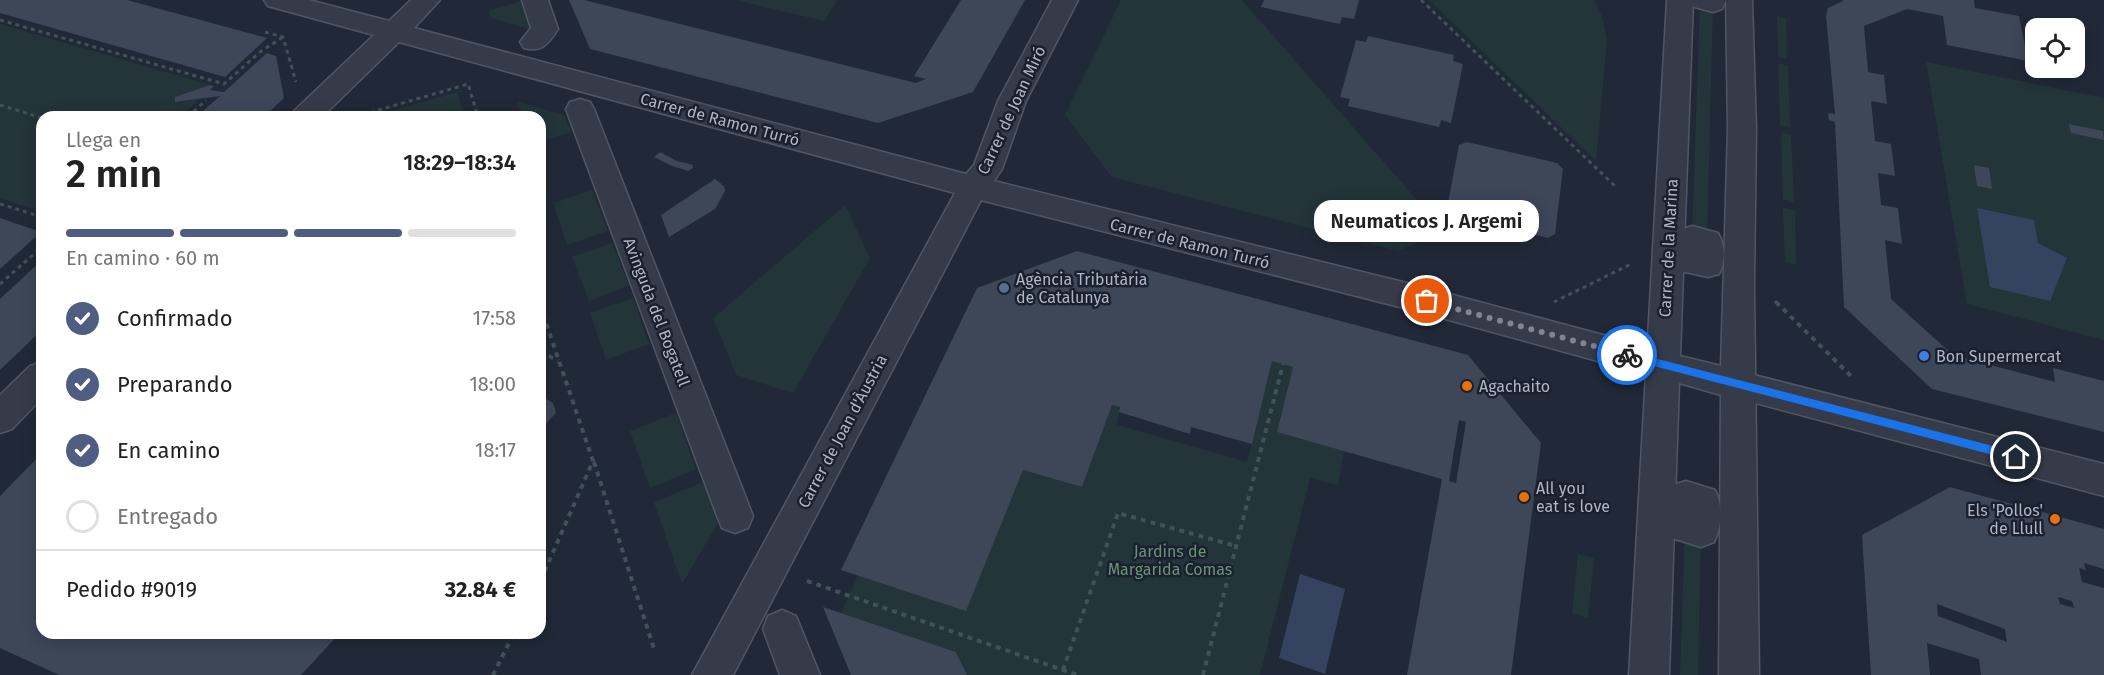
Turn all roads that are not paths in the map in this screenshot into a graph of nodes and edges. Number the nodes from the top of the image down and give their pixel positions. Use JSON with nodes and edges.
{"nodes":[{"id":1,"x":277,"y":0,"type":"edge"},
{"id":2,"x":428,"y":0,"type":"edge"},
{"id":3,"x":535,"y":0,"type":"edge"},
{"id":4,"x":1065,"y":0,"type":"edge"},
{"id":5,"x":1680,"y":0,"type":"edge"},
{"id":6,"x":1700,"y":0,"type":"edge"},
{"id":7,"x":1713,"y":0,"type":"edge"},
{"id":8,"x":1739,"y":0,"type":"edge"},
{"id":9,"x":392,"y":32,"type":"junction"},
{"id":10,"x":534,"y":42,"type":"dead end"},
{"id":11,"x":580,"y":109,"type":"dead end"},
{"id":12,"x":311,"y":111,"type":"edge"},
{"id":13,"x":973,"y":187,"type":"junction"},
{"id":14,"x":1663,"y":365,"type":"junction"},
{"id":15,"x":36,"y":382,"type":"edge"},
{"id":16,"x":1738,"y":385,"type":"junction"},
{"id":17,"x":0,"y":418,"type":"edge"},
{"id":18,"x":2104,"y":480,"type":"edge"},
{"id":19,"x":735,"y":516,"type":"dead end"},
{"id":20,"x":782,"y":629,"type":"dead end"},
{"id":21,"x":711,"y":675,"type":"edge"},
{"id":22,"x":800,"y":675,"type":"edge"},
{"id":23,"x":1649,"y":675,"type":"edge"},
{"id":24,"x":1739,"y":675,"type":"edge"}],
"edges":[{"from":1,"to":9,"type":"street","name":"Carrer de Ramon Turró"},
{"from":2,"to":9,"type":"street"},
{"from":3,"to":10,"type":"street"},
{"from":4,"to":13,"type":"street","name":"Carrer de Joan Miró"},
{"from":5,"to":14,"type":"street","name":"Carrer de la Marina"},
{"from":6,"to":7,"type":"street"},
{"from":8,"to":16,"type":"street"},
{"from":9,"to":12,"type":"street"},
{"from":9,"to":13,"type":"street","name":"Carrer de Ramon Turró"},
{"from":11,"to":19,"type":"street","name":"Avinguda del Bogatell"},
{"from":13,"to":14,"type":"street","name":"Carrer de Ramon Turró"},
{"from":13,"to":21,"type":"street","name":"Carrer de Joan d'Àustria"},
{"from":14,"to":16,"type":"street","name":"Carrer de Ramon Turró"},
{"from":14,"to":23,"type":"street","name":"Carrer de la Marina"},
{"from":15,"to":17,"type":"street"},
{"from":16,"to":18,"type":"street","name":"Carrer de Ramon Turró"},
{"from":16,"to":24,"type":"street"},
{"from":20,"to":22,"type":"street"}]}
